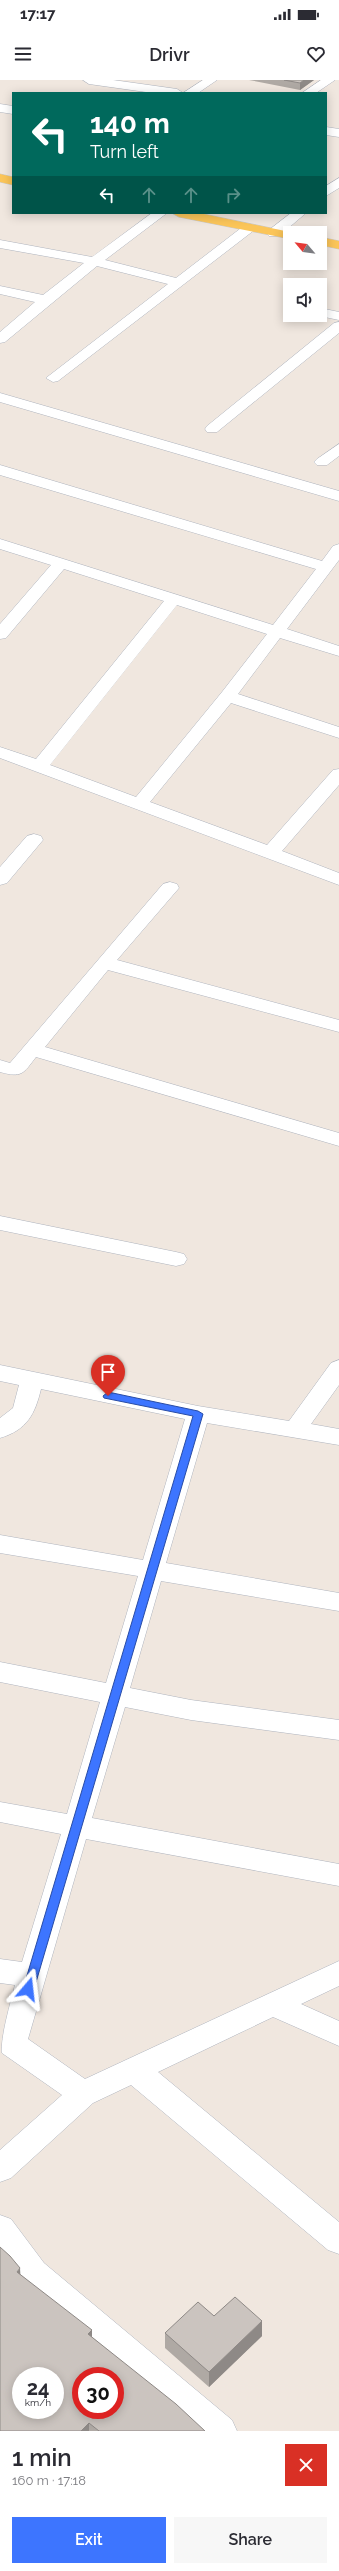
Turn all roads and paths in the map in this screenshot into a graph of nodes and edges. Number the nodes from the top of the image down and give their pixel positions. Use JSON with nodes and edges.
{"nodes":[{"id":1,"x":89,"y":80,"type":"edge"},
{"id":2,"x":211,"y":80,"type":"edge"},
{"id":3,"x":330,"y":85,"type":"edge"},
{"id":4,"x":312,"y":90,"type":"edge"},
{"id":5,"x":170,"y":92,"type":"edge"},
{"id":6,"x":191,"y":92,"type":"edge"},
{"id":7,"x":0,"y":108,"type":"edge"},
{"id":8,"x":12,"y":110,"type":"edge"},
{"id":9,"x":327,"y":131,"type":"edge"},
{"id":10,"x":339,"y":133,"type":"edge"},
{"id":11,"x":337,"y":176,"type":"edge"},
{"id":12,"x":0,"y":178,"type":"edge"},
{"id":13,"x":12,"y":181,"type":"edge"},
{"id":14,"x":327,"y":191,"type":"edge"},
{"id":15,"x":159,"y":214,"type":"edge"},
{"id":16,"x":184,"y":214,"type":"edge"},
{"id":17,"x":298,"y":214,"type":"edge"},
{"id":18,"x":250,"y":228,"type":"junction"},
{"id":19,"x":274,"y":232,"type":"junction"},
{"id":20,"x":283,"y":234,"type":"edge"},
{"id":21,"x":327,"y":242,"type":"edge"},
{"id":22,"x":0,"y":244,"type":"edge"},
{"id":23,"x":339,"y":245,"type":"edge"},
{"id":24,"x":95,"y":261,"type":"junction"},
{"id":25,"x":179,"y":283,"type":"junction"},
{"id":26,"x":0,"y":290,"type":"edge"},
{"id":27,"x":46,"y":300,"type":"junction"},
{"id":28,"x":327,"y":313,"type":"edge"},
{"id":29,"x":339,"y":316,"type":"edge"},
{"id":30,"x":339,"y":326,"type":"edge"},
{"id":31,"x":0,"y":339,"type":"edge"},
{"id":32,"x":53,"y":378,"type":"dead end"},
{"id":33,"x":0,"y":397,"type":"edge"},
{"id":34,"x":212,"y":429,"type":"dead end"},
{"id":35,"x":339,"y":449,"type":"edge"},
{"id":36,"x":322,"y":462,"type":"dead end"},
{"id":37,"x":0,"y":470,"type":"edge"},
{"id":38,"x":339,"y":496,"type":"edge"},
{"id":39,"x":0,"y":544,"type":"edge"},
{"id":40,"x":339,"y":549,"type":"edge"},
{"id":41,"x":61,"y":563,"type":"junction"},
{"id":42,"x":326,"y":567,"type":"junction"},
{"id":43,"x":174,"y":599,"type":"junction"},
{"id":44,"x":276,"y":632,"type":"junction"},
{"id":45,"x":0,"y":634,"type":"edge"},
{"id":46,"x":339,"y":651,"type":"edge"},
{"id":47,"x":228,"y":696,"type":"junction"},
{"id":48,"x":339,"y":733,"type":"edge"},
{"id":49,"x":0,"y":752,"type":"edge"},
{"id":50,"x":40,"y":766,"type":"junction"},
{"id":51,"x":339,"y":774,"type":"edge"},
{"id":52,"x":140,"y":804,"type":"junction"},
{"id":53,"x":34,"y":840,"type":"dead end"},
{"id":54,"x":270,"y":853,"type":"junction"},
{"id":55,"x":0,"y":879,"type":"edge"},
{"id":56,"x":339,"y":879,"type":"edge"},
{"id":57,"x":170,"y":888,"type":"dead end"},
{"id":58,"x":104,"y":963,"type":"junction"},
{"id":59,"x":339,"y":1026,"type":"edge"},
{"id":60,"x":33,"y":1050,"type":"junction"},
{"id":61,"x":0,"y":1066,"type":"edge"},
{"id":62,"x":339,"y":1140,"type":"edge"},
{"id":63,"x":0,"y":1223,"type":"edge"},
{"id":64,"x":176,"y":1258,"type":"dead end"},
{"id":65,"x":339,"y":1368,"type":"edge"},
{"id":66,"x":0,"y":1373,"type":"edge"},
{"id":67,"x":32,"y":1380,"type":"junction"},
{"id":68,"x":198,"y":1414,"type":"junction"},
{"id":69,"x":0,"y":1430,"type":"edge"},
{"id":70,"x":295,"y":1430,"type":"junction"},
{"id":71,"x":339,"y":1437,"type":"edge"},
{"id":72,"x":0,"y":1544,"type":"edge"},
{"id":73,"x":153,"y":1572,"type":"junction"},
{"id":74,"x":339,"y":1602,"type":"edge"},
{"id":75,"x":0,"y":1672,"type":"edge"},
{"id":76,"x":116,"y":1693,"type":"junction"},
{"id":77,"x":339,"y":1730,"type":"edge"},
{"id":78,"x":0,"y":1812,"type":"edge"},
{"id":79,"x":77,"y":1826,"type":"junction"},
{"id":80,"x":339,"y":1875,"type":"edge"},
{"id":81,"x":0,"y":1971,"type":"edge"},
{"id":82,"x":339,"y":1973,"type":"edge"},
{"id":83,"x":32,"y":1975,"type":"junction"},
{"id":84,"x":272,"y":2004,"type":"junction"},
{"id":85,"x":339,"y":2034,"type":"edge"},
{"id":86,"x":134,"y":2070,"type":"junction"},
{"id":87,"x":83,"y":2094,"type":"junction"},
{"id":88,"x":0,"y":2168,"type":"edge"},
{"id":89,"x":0,"y":2229,"type":"edge"},
{"id":90,"x":339,"y":2240,"type":"edge"},
{"id":91,"x":221,"y":2431,"type":"edge"}],
"edges":[{"from":1,"to":5,"type":"street"},
{"from":2,"to":6,"type":"street"},
{"from":3,"to":4,"type":"street"},
{"from":7,"to":8,"type":"street"},
{"from":9,"to":10,"type":"street"},
{"from":11,"to":14,"type":"street"},
{"from":12,"to":13,"type":"main road"},
{"from":15,"to":24,"type":"street"},
{"from":16,"to":18,"type":"main road"},
{"from":17,"to":19,"type":"street"},
{"from":18,"to":19,"type":"main road"},
{"from":18,"to":25,"type":"street"},
{"from":19,"to":20,"type":"main road"},
{"from":21,"to":23,"type":"main road"},
{"from":22,"to":24,"type":"street"},
{"from":24,"to":25,"type":"street"},
{"from":24,"to":27,"type":"street"},
{"from":25,"to":32,"type":"street"},
{"from":26,"to":27,"type":"street"},
{"from":27,"to":31,"type":"street"},
{"from":28,"to":29,"type":"street"},
{"from":30,"to":34,"type":"street"},
{"from":33,"to":38,"type":"street"},
{"from":35,"to":36,"type":"street"},
{"from":37,"to":42,"type":"street"},
{"from":39,"to":41,"type":"street"},
{"from":40,"to":42,"type":"street"},
{"from":41,"to":43,"type":"street"},
{"from":41,"to":45,"type":"street"},
{"from":42,"to":44,"type":"street"},
{"from":43,"to":44,"type":"street"},
{"from":43,"to":50,"type":"street"},
{"from":44,"to":46,"type":"street"},
{"from":44,"to":47,"type":"street"},
{"from":47,"to":48,"type":"street"},
{"from":47,"to":52,"type":"street"},
{"from":49,"to":50,"type":"street"},
{"from":50,"to":52,"type":"street"},
{"from":51,"to":54,"type":"street"},
{"from":52,"to":54,"type":"street"},
{"from":53,"to":55,"type":"street"},
{"from":54,"to":56,"type":"street"},
{"from":57,"to":58,"type":"street"},
{"from":58,"to":59,"type":"street"},
{"from":58,"to":60,"type":"street"},
{"from":60,"to":61,"type":"street"},
{"from":60,"to":62,"type":"street"},
{"from":63,"to":64,"type":"street"},
{"from":65,"to":70,"type":"street"},
{"from":66,"to":67,"type":"street"},
{"from":67,"to":68,"type":"street"},
{"from":67,"to":69,"type":"street"},
{"from":68,"to":70,"type":"street"},
{"from":68,"to":73,"type":"street"},
{"from":70,"to":71,"type":"street"},
{"from":72,"to":73,"type":"street"},
{"from":73,"to":74,"type":"street"},
{"from":73,"to":76,"type":"street"},
{"from":75,"to":76,"type":"street"},
{"from":76,"to":77,"type":"street"},
{"from":76,"to":79,"type":"street"},
{"from":78,"to":79,"type":"street"},
{"from":79,"to":80,"type":"street"},
{"from":79,"to":83,"type":"street"},
{"from":81,"to":83,"type":"street"},
{"from":82,"to":84,"type":"street"},
{"from":83,"to":87,"type":"street"},
{"from":84,"to":85,"type":"street"},
{"from":84,"to":86,"type":"street"},
{"from":86,"to":87,"type":"street"},
{"from":86,"to":90,"type":"street"},
{"from":87,"to":88,"type":"street"},
{"from":89,"to":91,"type":"street"}]}
